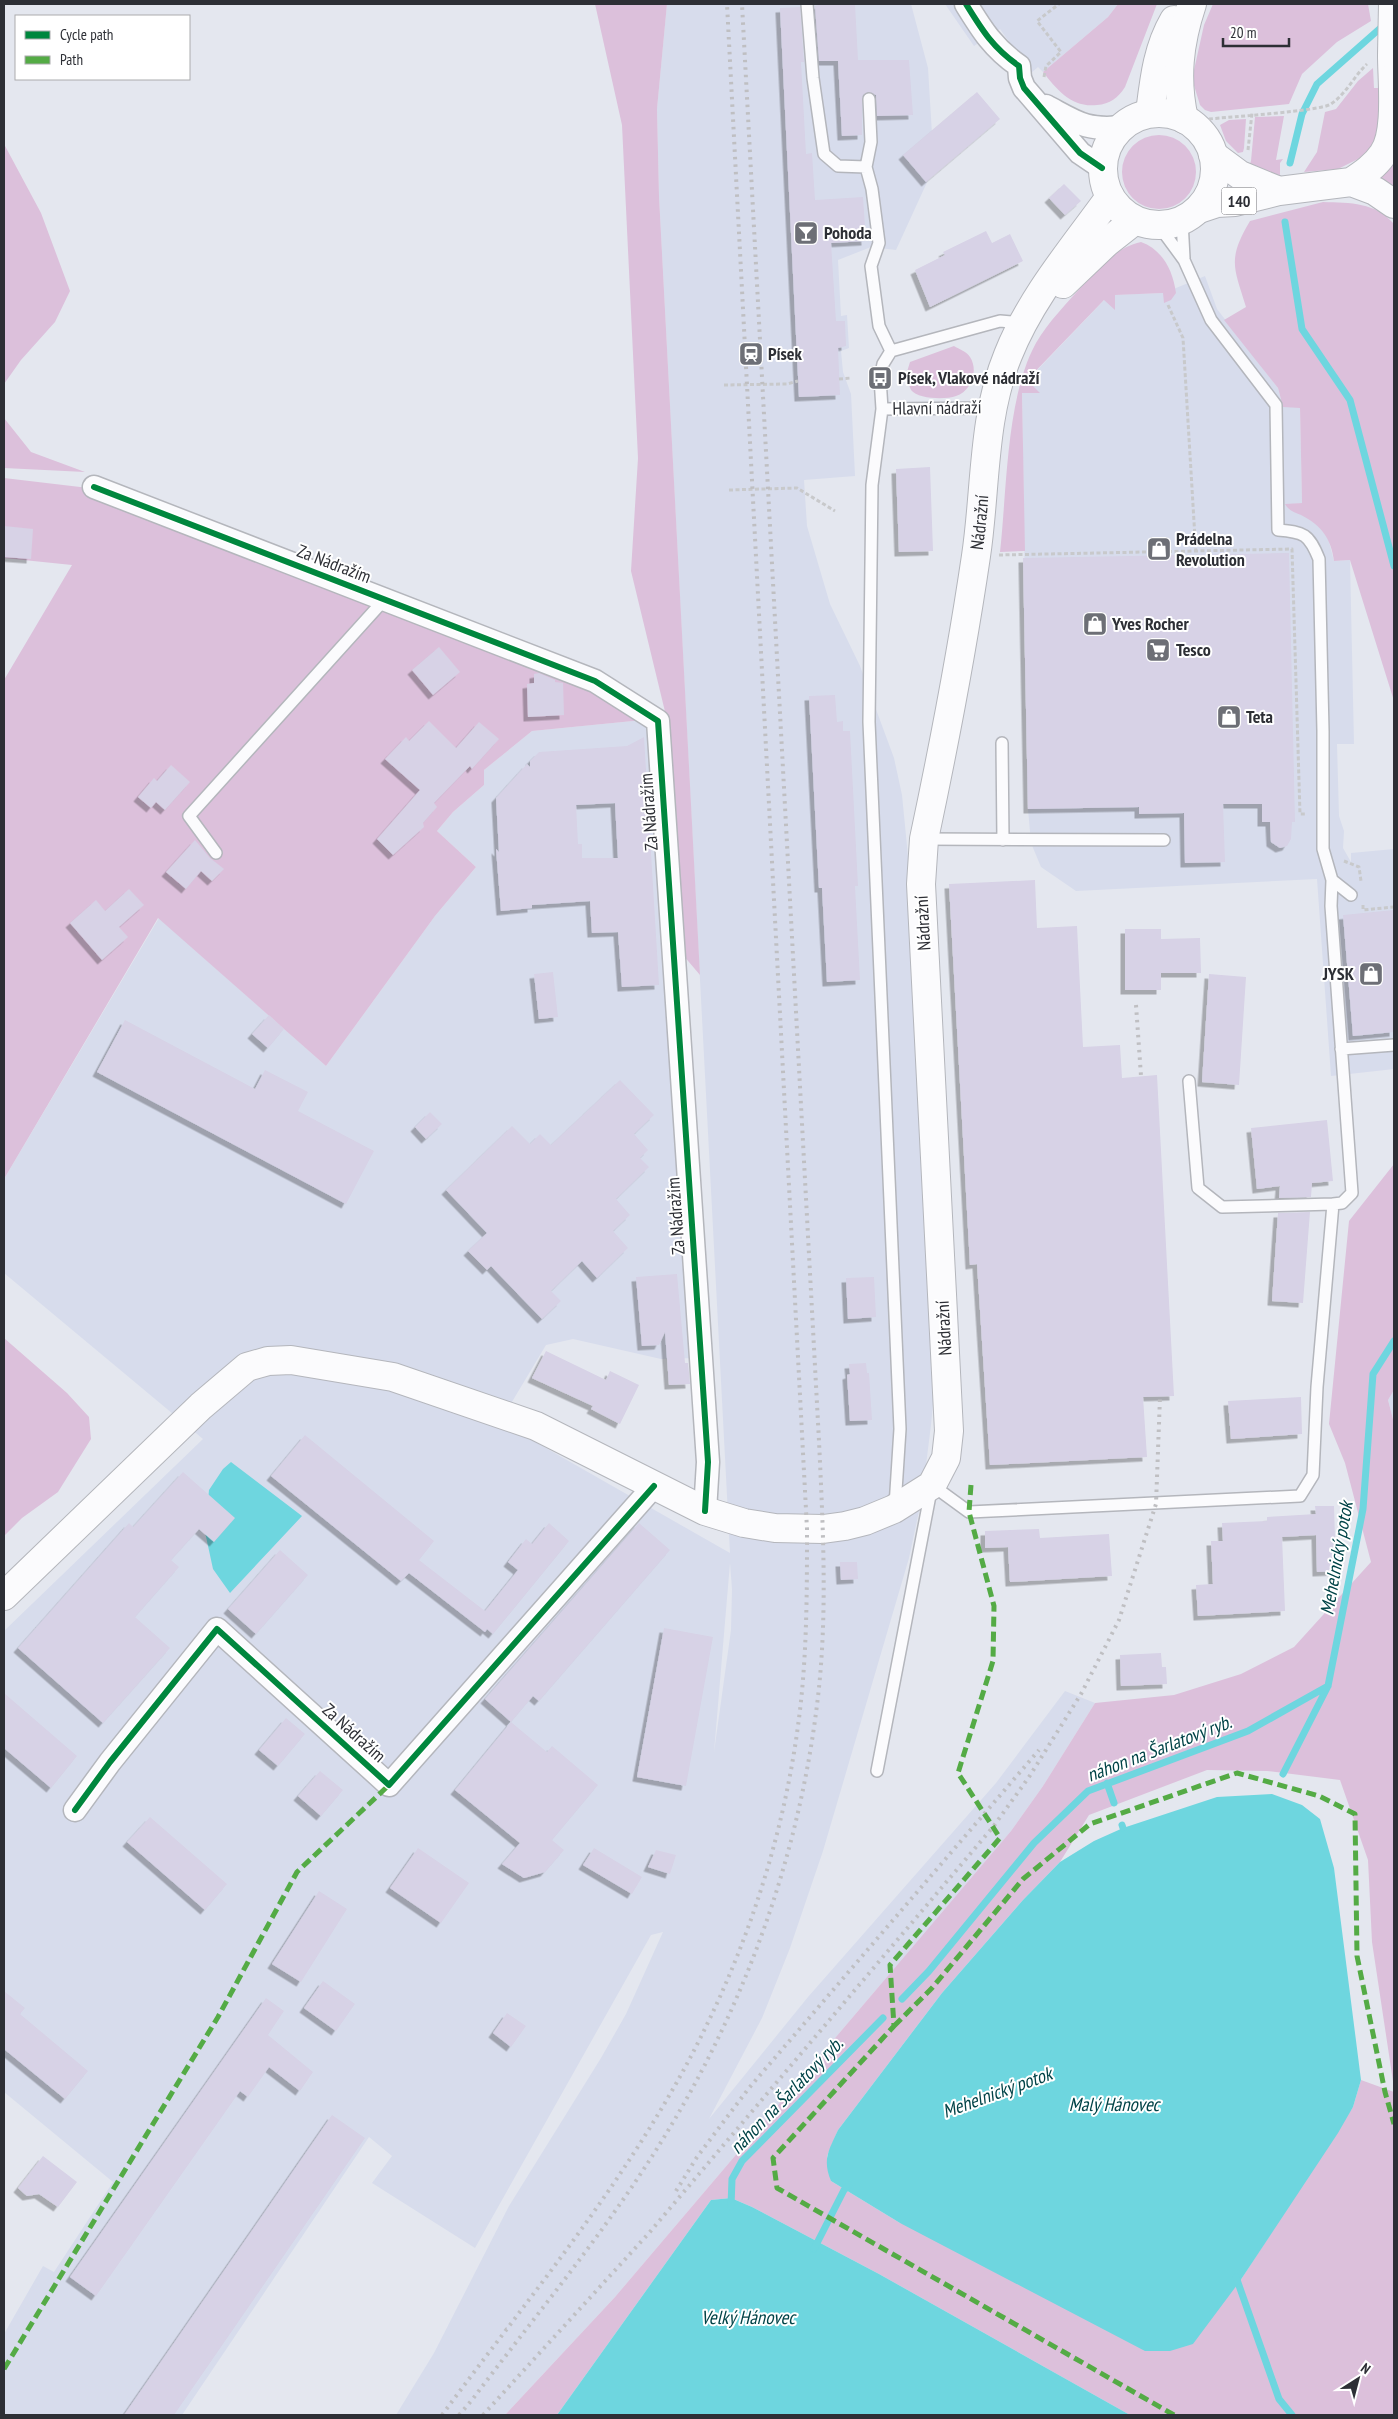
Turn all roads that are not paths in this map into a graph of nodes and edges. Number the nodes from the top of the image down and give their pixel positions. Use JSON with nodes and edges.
{"nodes":[{"id":1,"x":807,"y":4,"type":"edge"},
{"id":2,"x":966,"y":4,"type":"edge"},
{"id":3,"x":1183,"y":4,"type":"edge"},
{"id":4,"x":1192,"y":4,"type":"edge"},
{"id":5,"x":1393,"y":4,"type":"edge"},
{"id":6,"x":1394,"y":9,"type":"edge"},
{"id":7,"x":1040,"y":90,"type":"junction"},
{"id":8,"x":869,"y":99,"type":"dead end"},
{"id":9,"x":1150,"y":114,"type":"junction"},
{"id":10,"x":1195,"y":119,"type":"junction"},
{"id":11,"x":1122,"y":127,"type":"junction"},
{"id":12,"x":1213,"y":155,"type":"junction"},
{"id":13,"x":866,"y":167,"type":"junction"},
{"id":14,"x":1102,"y":168,"type":"junction"},
{"id":15,"x":1351,"y":182,"type":"junction"},
{"id":16,"x":1279,"y":191,"type":"junction"},
{"id":17,"x":1110,"y":197,"type":"junction"},
{"id":18,"x":1394,"y":204,"type":"edge"},
{"id":19,"x":1169,"y":219,"type":"junction"},
{"id":20,"x":1184,"y":260,"type":"junction"},
{"id":21,"x":1023,"y":324,"type":"junction"},
{"id":22,"x":891,"y":351,"type":"junction"},
{"id":23,"x":993,"y":408,"type":"junction"},
{"id":24,"x":882,"y":409,"type":"junction"},
{"id":25,"x":94,"y":487,"type":"dead end"},
{"id":26,"x":384,"y":600,"type":"junction"},
{"id":27,"x":1002,"y":743,"type":"dead end"},
{"id":28,"x":924,"y":839,"type":"junction"},
{"id":29,"x":1003,"y":840,"type":"junction"},
{"id":30,"x":1164,"y":840,"type":"dead end"},
{"id":31,"x":216,"y":853,"type":"dead end"},
{"id":32,"x":1332,"y":880,"type":"junction"},
{"id":33,"x":1351,"y":895,"type":"dead end"},
{"id":34,"x":1394,"y":1045,"type":"edge"},
{"id":35,"x":1341,"y":1049,"type":"junction"},
{"id":36,"x":1189,"y":1081,"type":"dead end"},
{"id":37,"x":1333,"y":1204,"type":"junction"},
{"id":38,"x":932,"y":1485,"type":"junction"},
{"id":39,"x":654,"y":1486,"type":"junction"},
{"id":40,"x":894,"y":1509,"type":"junction"},
{"id":41,"x":705,"y":1511,"type":"junction"},
{"id":42,"x":4,"y":1596,"type":"edge"},
{"id":43,"x":877,"y":1771,"type":"dead end"},
{"id":44,"x":75,"y":1810,"type":"dead end"}],
"edges":[{"from":1,"to":13,"type":"lane"},
{"from":2,"to":7,"type":"street"},
{"from":3,"to":9,"type":"main road"},
{"from":4,"to":10,"type":"main road"},
{"from":5,"to":6,"type":"main road","bridge":true},
{"from":5,"to":15,"type":"main road","bridge":true},
{"from":7,"to":11,"type":"street"},
{"from":7,"to":14,"type":"street"},
{"from":8,"to":13,"type":"lane"},
{"from":9,"to":10,"type":"main road","number":"140"},
{"from":9,"to":11,"type":"main road","number":"140"},
{"from":10,"to":12,"type":"main road","number":"140"},
{"from":11,"to":14,"type":"main road","number":"140"},
{"from":12,"to":16,"type":"main road","number":"140"},
{"from":12,"to":19,"type":"main road","number":"140"},
{"from":13,"to":22,"type":"lane"},
{"from":14,"to":17,"type":"main road","number":"140"},
{"from":15,"to":16,"type":"main road","number":"140"},
{"from":15,"to":18,"type":"main road"},
{"from":16,"to":19,"type":"main road","number":"140"},
{"from":17,"to":19,"type":"main road","number":"140"},
{"from":17,"to":21,"type":"main road","name":"Nádražní"},
{"from":19,"to":20,"type":"lane"},
{"from":19,"to":20,"type":"lane"},
{"from":19,"to":21,"type":"main road","name":"Nádražní"},
{"from":20,"to":32,"type":"lane"},
{"from":21,"to":22,"type":"lane"},
{"from":21,"to":23,"type":"main road","name":"Nádražní"},
{"from":22,"to":24,"type":"lane"},
{"from":23,"to":24,"type":"lane","name":"Hlavní nádraží"},
{"from":23,"to":28,"type":"main road","name":"Nádražní"},
{"from":24,"to":40,"type":"lane"},
{"from":25,"to":26,"type":"street","name":"Za Nádražím"},
{"from":26,"to":31,"type":"lane"},
{"from":26,"to":41,"type":"street","name":"Za Nádražím"},
{"from":27,"to":29,"type":"lane"},
{"from":28,"to":29,"type":"lane"},
{"from":28,"to":38,"type":"main road","name":"Nádražní"},
{"from":29,"to":30,"type":"lane"},
{"from":32,"to":33,"type":"lane"},
{"from":32,"to":35,"type":"lane"},
{"from":34,"to":35,"type":"lane"},
{"from":35,"to":37,"type":"lane"},
{"from":36,"to":37,"type":"lane"},
{"from":37,"to":38,"type":"lane"},
{"from":38,"to":40,"type":"main road"},
{"from":38,"to":43,"type":"lane"},
{"from":39,"to":41,"type":"main road"},
{"from":39,"to":42,"type":"main road"},
{"from":39,"to":44,"type":"street","name":"Za Nádražím"},
{"from":40,"to":41,"type":"main road"}]}
